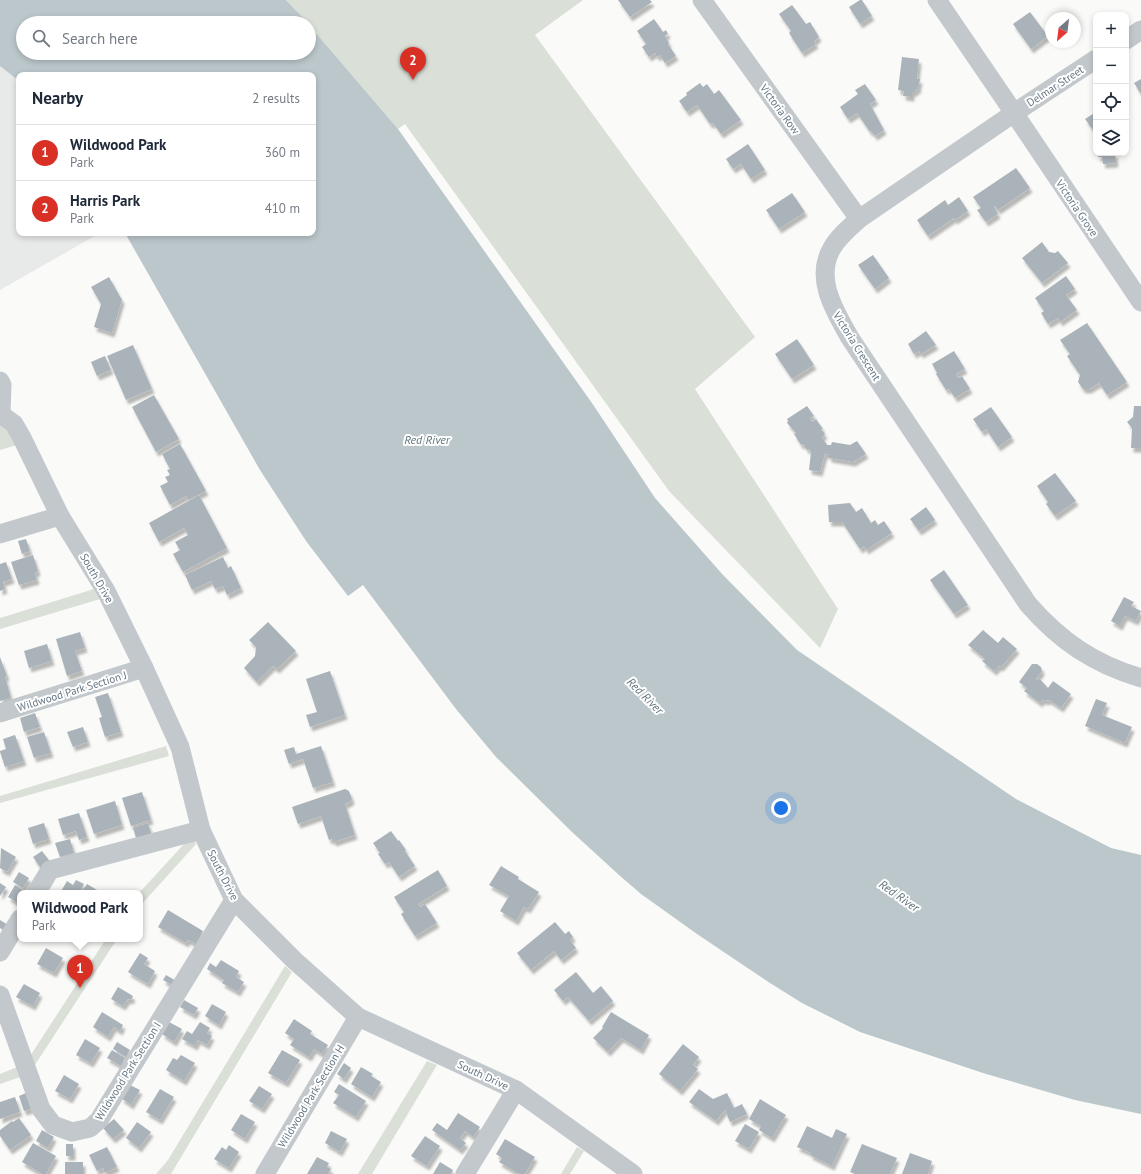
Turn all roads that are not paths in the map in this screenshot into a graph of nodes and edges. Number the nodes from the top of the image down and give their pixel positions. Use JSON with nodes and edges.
{"nodes":[{"id":1,"x":702,"y":0,"type":"edge"},
{"id":2,"x":937,"y":0,"type":"edge"},
{"id":3,"x":1141,"y":30,"type":"edge"},
{"id":4,"x":1129,"y":38,"type":"edge"},
{"id":5,"x":1093,"y":61,"type":"edge"},
{"id":6,"x":1014,"y":113,"type":"junction"},
{"id":7,"x":859,"y":219,"type":"junction"},
{"id":8,"x":1141,"y":302,"type":"edge"},
{"id":9,"x":0,"y":381,"type":"edge"},
{"id":10,"x":0,"y":414,"type":"edge"},
{"id":11,"x":60,"y":516,"type":"junction"},
{"id":12,"x":0,"y":534,"type":"edge"},
{"id":13,"x":144,"y":668,"type":"junction"},
{"id":14,"x":1141,"y":678,"type":"edge"},
{"id":15,"x":0,"y":713,"type":"edge"},
{"id":16,"x":201,"y":830,"type":"junction"},
{"id":17,"x":38,"y":890,"type":"edge"},
{"id":18,"x":234,"y":900,"type":"junction"},
{"id":19,"x":17,"y":924,"type":"edge"},
{"id":20,"x":0,"y":952,"type":"edge"},
{"id":21,"x":0,"y":995,"type":"edge"},
{"id":22,"x":358,"y":1017,"type":"junction"},
{"id":23,"x":516,"y":1090,"type":"junction"},
{"id":24,"x":264,"y":1174,"type":"edge"},
{"id":25,"x":465,"y":1174,"type":"edge"},
{"id":26,"x":633,"y":1174,"type":"edge"}],
"edges":[{"from":1,"to":7,"type":"street","name":"Victoria Row"},
{"from":2,"to":6,"type":"street"},
{"from":3,"to":4,"type":"street"},
{"from":5,"to":6,"type":"street","name":"Delmar Street"},
{"from":6,"to":7,"type":"street","name":"Victoria Crescent"},
{"from":6,"to":8,"type":"street","name":"Victoria Grove"},
{"from":7,"to":14,"type":"street","name":"Victoria Crescent"},
{"from":9,"to":10,"type":"street"},
{"from":10,"to":11,"type":"street","name":"South Drive"},
{"from":11,"to":12,"type":"street"},
{"from":11,"to":13,"type":"street","name":"South Drive"},
{"from":13,"to":15,"type":"street","name":"Wildwood Park Section J"},
{"from":13,"to":16,"type":"street","name":"South Drive"},
{"from":16,"to":17,"type":"street"},
{"from":16,"to":18,"type":"street","name":"South Drive"},
{"from":18,"to":21,"type":"street","name":"Wildwood Park Section I"},
{"from":18,"to":22,"type":"street","name":"South Drive"},
{"from":19,"to":20,"type":"street"},
{"from":22,"to":23,"type":"street","name":"South Drive"},
{"from":22,"to":24,"type":"street","name":"Wildwood Park Section H"},
{"from":23,"to":25,"type":"street"},
{"from":23,"to":26,"type":"street","name":"South Drive"}]}
